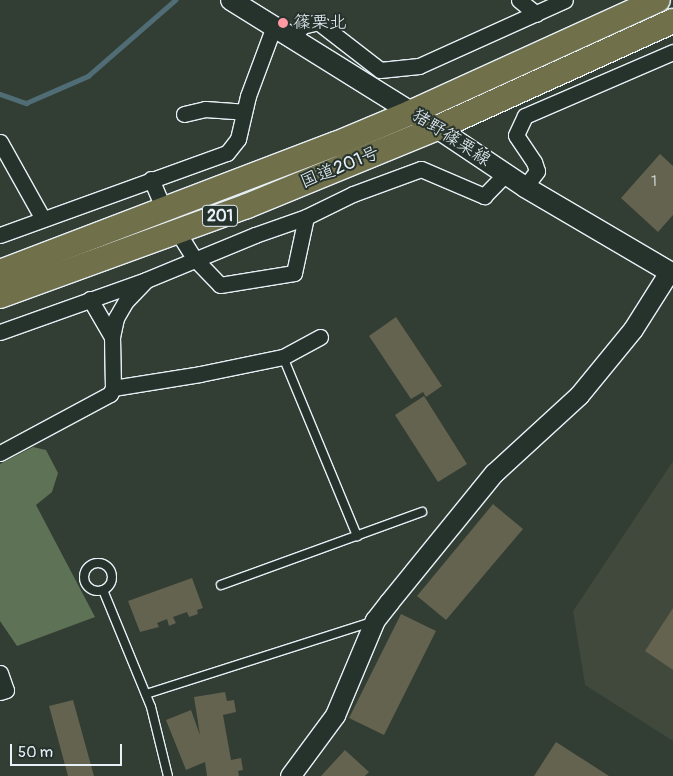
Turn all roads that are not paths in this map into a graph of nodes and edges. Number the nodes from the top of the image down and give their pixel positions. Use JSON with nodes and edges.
{"nodes":[{"id":1,"x":231,"y":0,"type":"edge"},
{"id":2,"x":519,"y":0,"type":"edge"},
{"id":3,"x":565,"y":0,"type":"edge"},
{"id":4,"x":658,"y":0,"type":"edge"},
{"id":5,"x":536,"y":14,"type":"junction"},
{"id":6,"x":673,"y":21,"type":"edge"},
{"id":7,"x":274,"y":26,"type":"junction"},
{"id":8,"x":294,"y":37,"type":"junction"},
{"id":9,"x":673,"y":52,"type":"edge"},
{"id":10,"x":244,"y":112,"type":"junction"},
{"id":11,"x":412,"y":112,"type":"junction"},
{"id":12,"x":184,"y":114,"type":"dead end"},
{"id":13,"x":437,"y":128,"type":"junction"},
{"id":14,"x":0,"y":142,"type":"edge"},
{"id":15,"x":505,"y":174,"type":"junction"},
{"id":16,"x":152,"y":179,"type":"junction"},
{"id":17,"x":525,"y":187,"type":"junction"},
{"id":18,"x":164,"y":210,"type":"junction"},
{"id":19,"x":306,"y":217,"type":"junction"},
{"id":20,"x":43,"y":219,"type":"junction"},
{"id":21,"x":177,"y":231,"type":"junction"},
{"id":22,"x":0,"y":235,"type":"edge"},
{"id":23,"x":194,"y":258,"type":"junction"},
{"id":24,"x":0,"y":272,"type":"edge"},
{"id":25,"x":671,"y":273,"type":"edge"},
{"id":26,"x":146,"y":280,"type":"junction"},
{"id":27,"x":0,"y":296,"type":"edge"},
{"id":28,"x":90,"y":299,"type":"junction"},
{"id":29,"x":0,"y":332,"type":"edge"},
{"id":30,"x":112,"y":337,"type":"junction"},
{"id":31,"x":320,"y":337,"type":"dead end"},
{"id":32,"x":283,"y":357,"type":"junction"},
{"id":33,"x":112,"y":388,"type":"junction"},
{"id":34,"x":0,"y":453,"type":"edge"},
{"id":35,"x":422,"y":512,"type":"dead end"},
{"id":36,"x":357,"y":536,"type":"junction"},
{"id":37,"x":221,"y":585,"type":"dead end"},
{"id":38,"x":102,"y":590,"type":"dead end"},
{"id":39,"x":375,"y":620,"type":"junction"},
{"id":40,"x":0,"y":672,"type":"edge"},
{"id":41,"x":0,"y":692,"type":"edge"},
{"id":42,"x":146,"y":694,"type":"junction"},
{"id":43,"x":168,"y":776,"type":"edge"},
{"id":44,"x":290,"y":776,"type":"edge"}],
"edges":[{"from":1,"to":7,"type":"main road","name":"猪野篠栗線"},
{"from":2,"to":5,"type":"street"},
{"from":3,"to":5,"type":"street"},
{"from":4,"to":11,"type":"highway","name":"国道201号","number":"201"},
{"from":5,"to":8,"type":"street"},
{"from":6,"to":13,"type":"highway","name":"国道201号","number":"201"},
{"from":7,"to":8,"type":"main road","name":"猪野篠栗線"},
{"from":7,"to":10,"type":"street"},
{"from":8,"to":11,"type":"main road","name":"猪野篠栗線"},
{"from":9,"to":17,"type":"street"},
{"from":10,"to":12,"type":"street"},
{"from":10,"to":16,"type":"street"},
{"from":11,"to":13,"type":"main road","name":"猪野篠栗線"},
{"from":11,"to":18,"type":"highway","name":"国道201号","number":"201"},
{"from":13,"to":15,"type":"main road","name":"猪野篠栗線"},
{"from":13,"to":21,"type":"highway","name":"国道201号","number":"201"},
{"from":14,"to":20,"type":"street"},
{"from":15,"to":17,"type":"main road","name":"猪野篠栗線"},
{"from":15,"to":19,"type":"street"},
{"from":16,"to":18,"type":"street"},
{"from":16,"to":20,"type":"street"},
{"from":17,"to":25,"type":"main road","name":"猪野篠栗線"},
{"from":18,"to":24,"type":"highway","name":"国道201号","number":"201"},
{"from":19,"to":23,"type":"street"},
{"from":19,"to":23,"type":"street"},
{"from":20,"to":22,"type":"street"},
{"from":21,"to":23,"type":"street"},
{"from":21,"to":27,"type":"highway","name":"国道201号","number":"201"},
{"from":23,"to":26,"type":"street"},
{"from":25,"to":39,"type":"street"},
{"from":26,"to":28,"type":"street"},
{"from":26,"to":30,"type":"street"},
{"from":28,"to":29,"type":"street"},
{"from":28,"to":30,"type":"street"},
{"from":30,"to":33,"type":"street"},
{"from":31,"to":32,"type":"street"},
{"from":32,"to":33,"type":"street"},
{"from":32,"to":36,"type":"lane"},
{"from":33,"to":34,"type":"street"},
{"from":35,"to":36,"type":"lane"},
{"from":36,"to":37,"type":"lane"},
{"from":38,"to":42,"type":"lane"},
{"from":39,"to":42,"type":"lane"},
{"from":39,"to":44,"type":"street"},
{"from":40,"to":41,"type":"street"},
{"from":42,"to":43,"type":"lane"}]}
